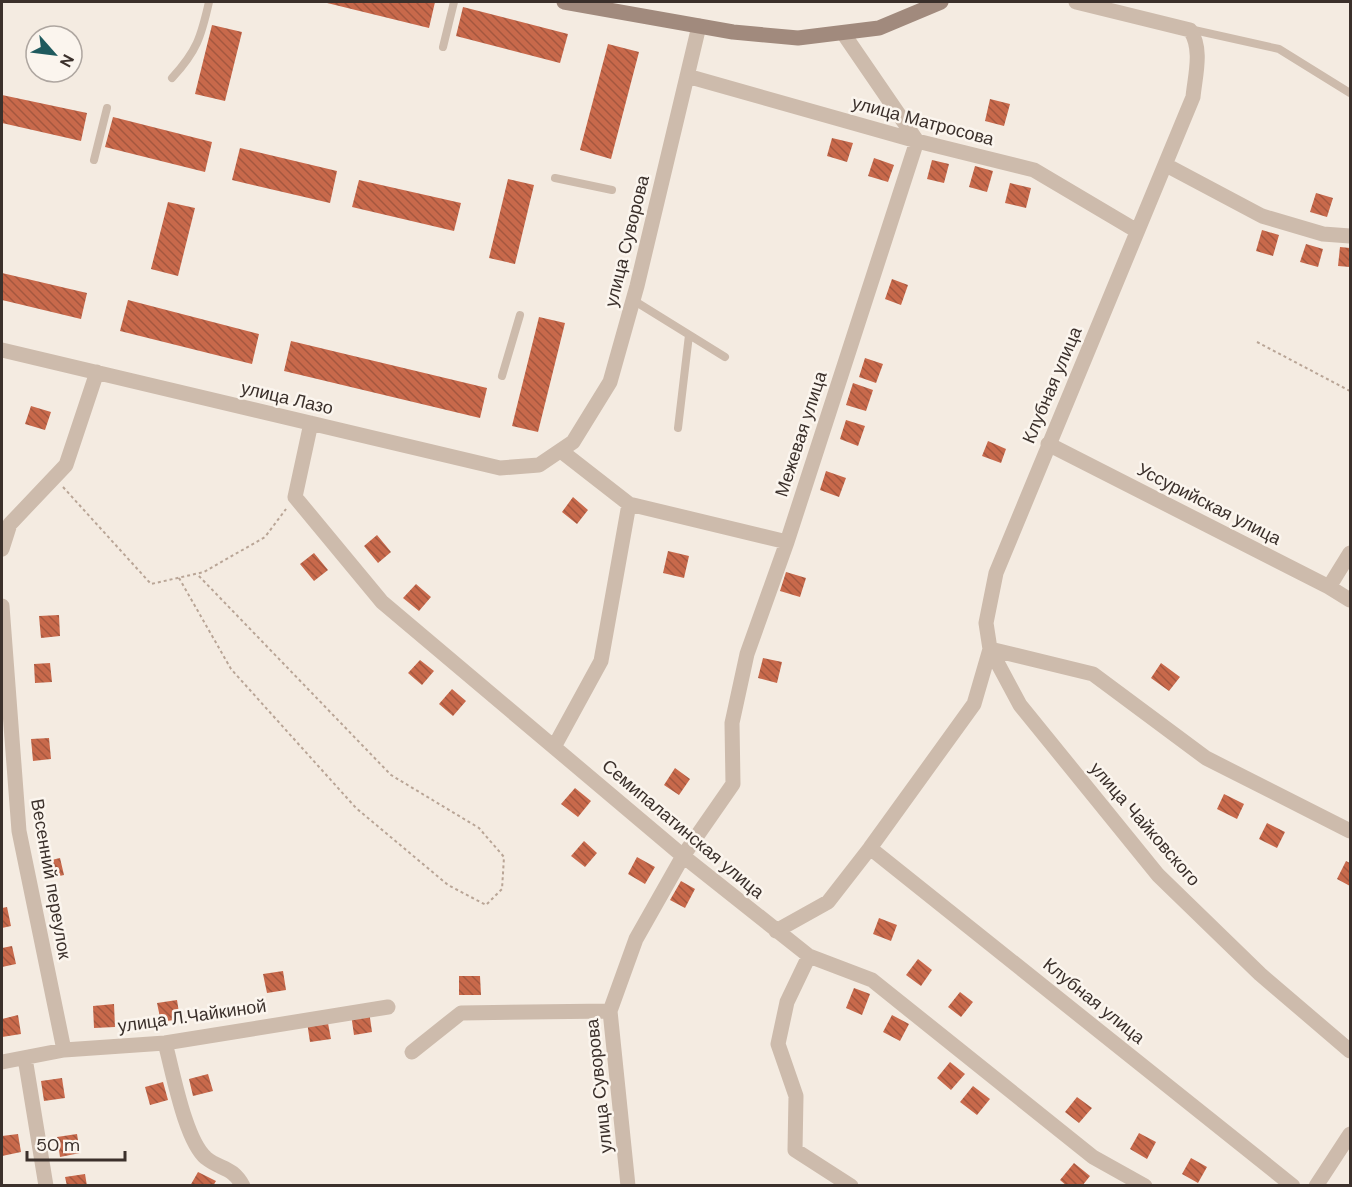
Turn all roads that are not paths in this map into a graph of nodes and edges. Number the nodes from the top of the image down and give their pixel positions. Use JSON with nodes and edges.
{"nodes":[{"id":1,"x":209,"y":2,"type":"edge"},
{"id":2,"x":453,"y":2,"type":"edge"},
{"id":3,"x":564,"y":2,"type":"edge"},
{"id":4,"x":941,"y":2,"type":"edge"},
{"id":5,"x":1076,"y":2,"type":"edge"},
{"id":6,"x":699,"y":26,"type":"junction"},
{"id":7,"x":1194,"y":30,"type":"dead end"},
{"id":8,"x":843,"y":33,"type":"junction"},
{"id":9,"x":443,"y":47,"type":"dead end"},
{"id":10,"x":687,"y":76,"type":"junction"},
{"id":11,"x":172,"y":78,"type":"dead end"},
{"id":12,"x":1350,"y":93,"type":"edge"},
{"id":13,"x":107,"y":108,"type":"dead end"},
{"id":14,"x":916,"y":141,"type":"junction"},
{"id":15,"x":94,"y":160,"type":"dead end"},
{"id":16,"x":1167,"y":165,"type":"junction"},
{"id":17,"x":555,"y":178,"type":"dead end"},
{"id":18,"x":612,"y":190,"type":"dead end"},
{"id":19,"x":1137,"y":231,"type":"junction"},
{"id":20,"x":1350,"y":236,"type":"edge"},
{"id":21,"x":633,"y":300,"type":"junction"},
{"id":22,"x":520,"y":315,"type":"dead end"},
{"id":23,"x":689,"y":335,"type":"junction"},
{"id":24,"x":2,"y":350,"type":"edge"},
{"id":25,"x":725,"y":357,"type":"dead end"},
{"id":26,"x":97,"y":372,"type":"junction"},
{"id":27,"x":502,"y":376,"type":"dead end"},
{"id":28,"x":311,"y":423,"type":"junction"},
{"id":29,"x":678,"y":428,"type":"dead end"},
{"id":30,"x":1048,"y":444,"type":"junction"},
{"id":31,"x":561,"y":451,"type":"junction"},
{"id":32,"x":629,"y":504,"type":"junction"},
{"id":33,"x":787,"y":542,"type":"junction"},
{"id":34,"x":2,"y":549,"type":"edge"},
{"id":35,"x":1350,"y":553,"type":"edge"},
{"id":36,"x":1329,"y":587,"type":"junction"},
{"id":37,"x":1350,"y":600,"type":"edge"},
{"id":38,"x":2,"y":606,"type":"edge"},
{"id":39,"x":990,"y":649,"type":"junction"},
{"id":40,"x":554,"y":747,"type":"junction"},
{"id":41,"x":1350,"y":831,"type":"edge"},
{"id":42,"x":870,"y":848,"type":"junction"},
{"id":43,"x":683,"y":856,"type":"junction"},
{"id":44,"x":776,"y":931,"type":"junction"},
{"id":45,"x":809,"y":956,"type":"junction"},
{"id":46,"x":388,"y":1006,"type":"dead end"},
{"id":47,"x":610,"y":1011,"type":"junction"},
{"id":48,"x":165,"y":1043,"type":"junction"},
{"id":49,"x":64,"y":1050,"type":"junction"},
{"id":50,"x":1350,"y":1051,"type":"edge"},
{"id":51,"x":412,"y":1052,"type":"dead end"},
{"id":52,"x":25,"y":1058,"type":"junction"},
{"id":53,"x":2,"y":1062,"type":"edge"},
{"id":54,"x":1350,"y":1134,"type":"edge"},
{"id":55,"x":46,"y":1185,"type":"edge"},
{"id":56,"x":243,"y":1185,"type":"edge"},
{"id":57,"x":628,"y":1185,"type":"edge"},
{"id":58,"x":851,"y":1185,"type":"edge"},
{"id":59,"x":1145,"y":1185,"type":"edge"},
{"id":60,"x":1293,"y":1185,"type":"edge"},
{"id":61,"x":1316,"y":1185,"type":"edge"}],
"edges":[{"from":1,"to":11,"type":"lane"},
{"from":2,"to":9,"type":"lane"},
{"from":3,"to":6,"type":"main road"},
{"from":4,"to":8,"type":"main road"},
{"from":5,"to":16,"type":"street","name":"Клубная улица"},
{"from":6,"to":8,"type":"main road"},
{"from":6,"to":10,"type":"street","name":"улица Суворова"},
{"from":7,"to":12,"type":"lane"},
{"from":8,"to":14,"type":"street"},
{"from":10,"to":14,"type":"street","name":"улица Матросова"},
{"from":10,"to":21,"type":"street","name":"улица Суворова"},
{"from":13,"to":15,"type":"lane"},
{"from":14,"to":19,"type":"street","name":"улица Матросова"},
{"from":14,"to":33,"type":"street","name":"Межевая улица"},
{"from":16,"to":19,"type":"street","name":"Клубная улица"},
{"from":16,"to":20,"type":"street"},
{"from":17,"to":18,"type":"lane"},
{"from":19,"to":30,"type":"street","name":"Клубная улица"},
{"from":21,"to":23,"type":"lane"},
{"from":21,"to":31,"type":"street","name":"улица Суворова"},
{"from":22,"to":27,"type":"lane"},
{"from":23,"to":25,"type":"lane"},
{"from":23,"to":29,"type":"lane"},
{"from":24,"to":26,"type":"street","name":"улица Лазо"},
{"from":26,"to":28,"type":"street","name":"улица Лазо"},
{"from":26,"to":34,"type":"street"},
{"from":28,"to":31,"type":"street","name":"улица Лазо"},
{"from":28,"to":40,"type":"street","name":"Семипалатинская улица"},
{"from":30,"to":36,"type":"street","name":"Уссурийская улица"},
{"from":30,"to":39,"type":"street","name":"Клубная улица"},
{"from":31,"to":32,"type":"street"},
{"from":32,"to":33,"type":"street"},
{"from":32,"to":40,"type":"street"},
{"from":33,"to":43,"type":"street","name":"Межевая улица"},
{"from":35,"to":36,"type":"street"},
{"from":36,"to":37,"type":"street","name":"Уссурийская улица"},
{"from":38,"to":49,"type":"street","name":"Весенний переулок"},
{"from":39,"to":41,"type":"street"},
{"from":39,"to":42,"type":"street","name":"Клубная улица"},
{"from":39,"to":50,"type":"street","name":"улица Чайковского"},
{"from":40,"to":43,"type":"street","name":"Семипалатинская улица"},
{"from":42,"to":44,"type":"street","name":"Клубная улица"},
{"from":42,"to":60,"type":"street","name":"Клубная улица"},
{"from":43,"to":44,"type":"street","name":"Семипалатинская улица"},
{"from":43,"to":47,"type":"street","name":"улица Суворова"},
{"from":44,"to":45,"type":"street","name":"Семипалатинская улица"},
{"from":45,"to":58,"type":"street"},
{"from":45,"to":59,"type":"street","name":"Семипалатинская улица"},
{"from":46,"to":48,"type":"street","name":"улица Л.Чайкиной"},
{"from":47,"to":51,"type":"street"},
{"from":47,"to":57,"type":"street","name":"улица Суворова"},
{"from":48,"to":49,"type":"street","name":"улица Л.Чайкиной"},
{"from":48,"to":56,"type":"street"},
{"from":49,"to":52,"type":"street","name":"улица Л.Чайкиной"},
{"from":52,"to":53,"type":"street","name":"улица Л.Чайкиной"},
{"from":52,"to":55,"type":"street"},
{"from":54,"to":61,"type":"street"}]}
